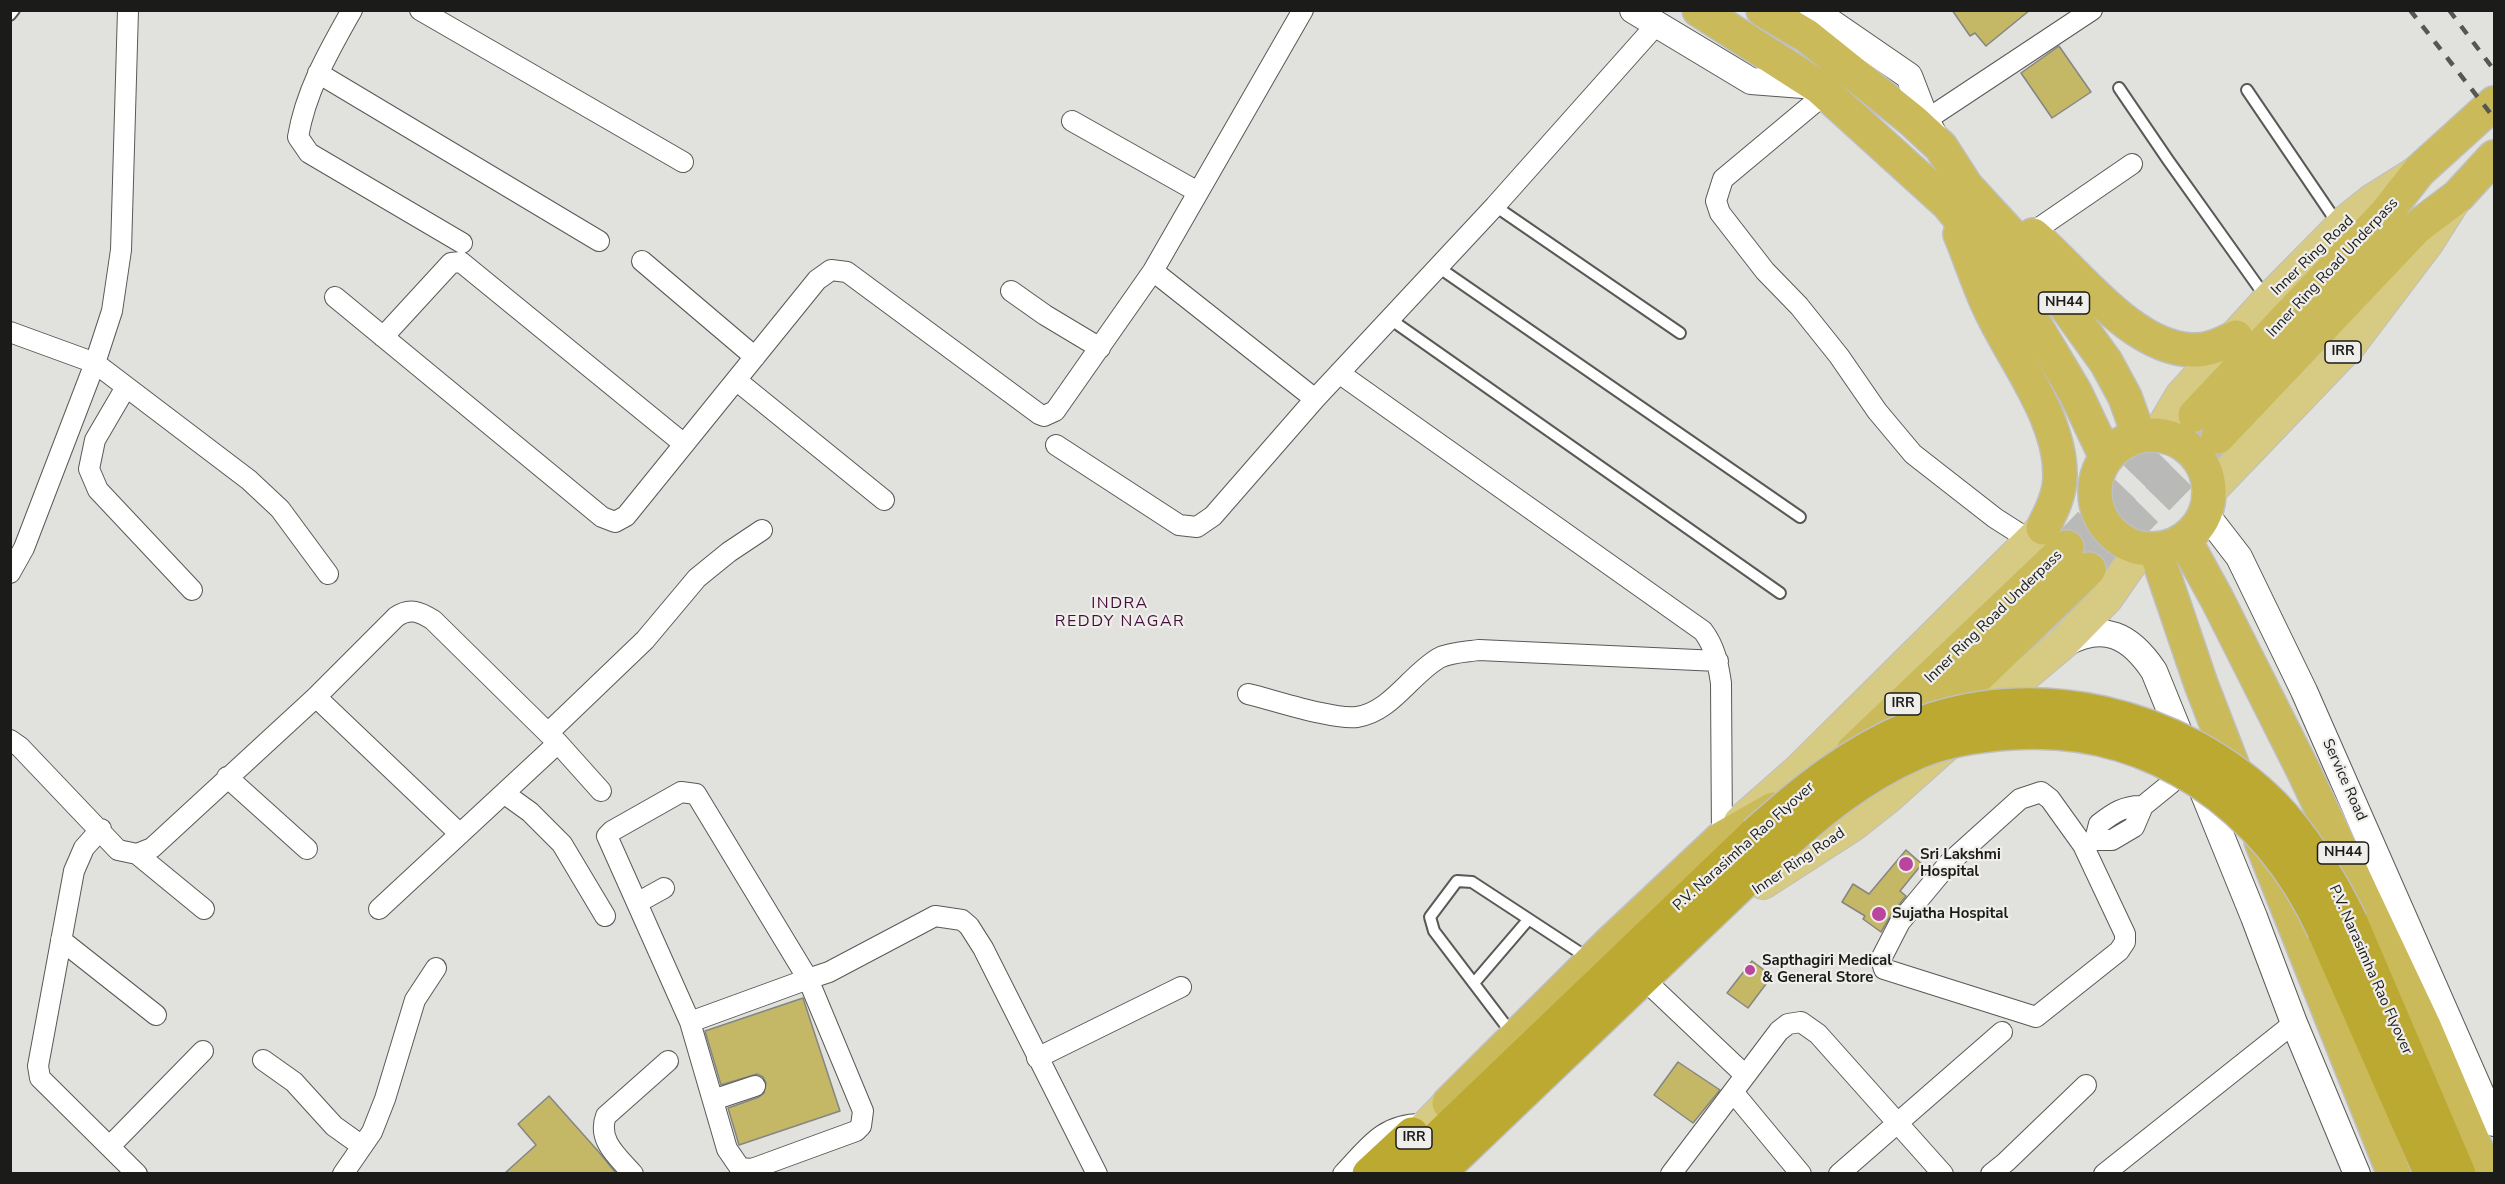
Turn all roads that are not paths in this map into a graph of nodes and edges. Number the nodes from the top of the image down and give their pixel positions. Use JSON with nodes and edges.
{"nodes":[{"id":1,"x":14,"y":10,"type":"edge"},
{"id":2,"x":128,"y":10,"type":"edge"},
{"id":3,"x":352,"y":10,"type":"edge"},
{"id":4,"x":420,"y":10,"type":"edge"},
{"id":5,"x":1303,"y":10,"type":"edge"},
{"id":6,"x":1633,"y":10,"type":"edge"},
{"id":7,"x":1700,"y":10,"type":"edge"},
{"id":8,"x":1763,"y":10,"type":"edge"},
{"id":9,"x":2092,"y":10,"type":"edge"},
{"id":10,"x":1825,"y":13,"type":"edge"},
{"id":11,"x":10,"y":15,"type":"edge"},
{"id":12,"x":1657,"y":24,"type":"junction"},
{"id":13,"x":318,"y":73,"type":"junction"},
{"id":14,"x":2119,"y":88,"type":"dead end"},
{"id":15,"x":1823,"y":90,"type":"junction"},
{"id":16,"x":2247,"y":90,"type":"dead end"},
{"id":17,"x":2494,"y":103,"type":"edge"},
{"id":18,"x":1072,"y":121,"type":"dead end"},
{"id":19,"x":1934,"y":134,"type":"junction"},
{"id":20,"x":2494,"y":157,"type":"edge"},
{"id":21,"x":683,"y":162,"type":"dead end"},
{"id":22,"x":2132,"y":164,"type":"dead end"},
{"id":23,"x":2419,"y":171,"type":"junction"},
{"id":24,"x":1198,"y":192,"type":"junction"},
{"id":25,"x":1957,"y":195,"type":"junction"},
{"id":26,"x":2458,"y":196,"type":"junction"},
{"id":27,"x":1495,"y":206,"type":"junction"},
{"id":28,"x":2340,"y":227,"type":"junction"},
{"id":29,"x":2030,"y":234,"type":"junction"},
{"id":30,"x":599,"y":241,"type":"dead end"},
{"id":31,"x":462,"y":243,"type":"dead end"},
{"id":32,"x":642,"y":261,"type":"dead end"},
{"id":33,"x":1438,"y":267,"type":"junction"},
{"id":34,"x":1153,"y":271,"type":"junction"},
{"id":35,"x":1011,"y":291,"type":"dead end"},
{"id":36,"x":335,"y":297,"type":"dead end"},
{"id":37,"x":2268,"y":300,"type":"junction"},
{"id":38,"x":1390,"y":319,"type":"junction"},
{"id":39,"x":10,"y":332,"type":"edge"},
{"id":40,"x":1680,"y":333,"type":"dead end"},
{"id":41,"x":383,"y":337,"type":"junction"},
{"id":42,"x":2236,"y":337,"type":"junction"},
{"id":43,"x":1100,"y":348,"type":"junction"},
{"id":44,"x":755,"y":357,"type":"junction"},
{"id":45,"x":95,"y":363,"type":"junction"},
{"id":46,"x":1339,"y":373,"type":"junction"},
{"id":47,"x":736,"y":380,"type":"junction"},
{"id":48,"x":126,"y":387,"type":"junction"},
{"id":49,"x":1315,"y":399,"type":"junction"},
{"id":50,"x":2148,"y":435,"type":"junction"},
{"id":51,"x":684,"y":444,"type":"junction"},
{"id":52,"x":1056,"y":445,"type":"dead end"},
{"id":53,"x":2106,"y":457,"type":"junction"},
{"id":54,"x":884,"y":500,"type":"dead end"},
{"id":55,"x":2206,"y":503,"type":"junction"},
{"id":56,"x":1800,"y":517,"type":"dead end"},
{"id":57,"x":762,"y":530,"type":"dead end"},
{"id":58,"x":17,"y":545,"type":"edge"},
{"id":59,"x":2058,"y":546,"type":"junction"},
{"id":60,"x":2160,"y":546,"type":"junction"},
{"id":61,"x":10,"y":573,"type":"edge"},
{"id":62,"x":328,"y":574,"type":"dead end"},
{"id":63,"x":192,"y":590,"type":"dead end"},
{"id":64,"x":1780,"y":593,"type":"dead end"},
{"id":65,"x":2061,"y":645,"type":"junction"},
{"id":66,"x":1718,"y":660,"type":"junction"},
{"id":67,"x":1248,"y":694,"type":"dead end"},
{"id":68,"x":316,"y":697,"type":"junction"},
{"id":69,"x":553,"y":738,"type":"junction"},
{"id":70,"x":10,"y":740,"type":"edge"},
{"id":71,"x":2193,"y":766,"type":"junction"},
{"id":72,"x":227,"y":777,"type":"junction"},
{"id":73,"x":601,"y":790,"type":"dead end"},
{"id":74,"x":505,"y":794,"type":"junction"},
{"id":75,"x":101,"y":829,"type":"junction"},
{"id":76,"x":460,"y":834,"type":"junction"},
{"id":77,"x":1722,"y":838,"type":"junction"},
{"id":78,"x":2089,"y":842,"type":"junction"},
{"id":79,"x":307,"y":849,"type":"dead end"},
{"id":80,"x":137,"y":854,"type":"junction"},
{"id":81,"x":1763,"y":883,"type":"junction"},
{"id":82,"x":664,"y":888,"type":"dead end"},
{"id":83,"x":637,"y":903,"type":"junction"},
{"id":84,"x":204,"y":909,"type":"dead end"},
{"id":85,"x":379,"y":909,"type":"dead end"},
{"id":86,"x":605,"y":916,"type":"dead end"},
{"id":87,"x":1528,"y":921,"type":"junction"},
{"id":88,"x":61,"y":940,"type":"junction"},
{"id":89,"x":1592,"y":960,"type":"junction"},
{"id":90,"x":436,"y":968,"type":"dead end"},
{"id":91,"x":808,"y":980,"type":"junction"},
{"id":92,"x":1474,"y":983,"type":"junction"},
{"id":93,"x":1650,"y":985,"type":"junction"},
{"id":94,"x":1181,"y":987,"type":"dead end"},
{"id":95,"x":156,"y":1015,"type":"dead end"},
{"id":96,"x":690,"y":1022,"type":"junction"},
{"id":97,"x":2294,"y":1023,"type":"junction"},
{"id":98,"x":2002,"y":1032,"type":"dead end"},
{"id":99,"x":1515,"y":1037,"type":"junction"},
{"id":100,"x":203,"y":1051,"type":"dead end"},
{"id":101,"x":1037,"y":1058,"type":"junction"},
{"id":102,"x":263,"y":1060,"type":"dead end"},
{"id":103,"x":668,"y":1061,"type":"dead end"},
{"id":104,"x":1745,"y":1076,"type":"junction"},
{"id":105,"x":2086,"y":1085,"type":"dead end"},
{"id":106,"x":755,"y":1086,"type":"dead end"},
{"id":107,"x":1733,"y":1092,"type":"junction"},
{"id":108,"x":713,"y":1100,"type":"junction"},
{"id":109,"x":1449,"y":1103,"type":"junction"},
{"id":110,"x":1898,"y":1123,"type":"junction"},
{"id":111,"x":2494,"y":1123,"type":"edge"},
{"id":112,"x":1422,"y":1124,"type":"junction"},
{"id":113,"x":1488,"y":1141,"type":"junction"},
{"id":114,"x":110,"y":1146,"type":"junction"},
{"id":115,"x":362,"y":1146,"type":"junction"},
{"id":116,"x":2004,"y":1170,"type":"edge"},
{"id":117,"x":137,"y":1173,"type":"edge"},
{"id":118,"x":343,"y":1173,"type":"edge"},
{"id":119,"x":633,"y":1173,"type":"edge"},
{"id":120,"x":1096,"y":1173,"type":"edge"},
{"id":121,"x":1343,"y":1173,"type":"edge"},
{"id":122,"x":1369,"y":1173,"type":"edge"},
{"id":123,"x":1380,"y":1173,"type":"edge"},
{"id":124,"x":1400,"y":1173,"type":"edge"},
{"id":125,"x":1438,"y":1173,"type":"edge"},
{"id":126,"x":1454,"y":1173,"type":"edge"},
{"id":127,"x":1469,"y":1173,"type":"edge"},
{"id":128,"x":1671,"y":1173,"type":"edge"},
{"id":129,"x":1801,"y":1173,"type":"edge"},
{"id":130,"x":1839,"y":1173,"type":"edge"},
{"id":131,"x":1943,"y":1173,"type":"edge"},
{"id":132,"x":2104,"y":1173,"type":"edge"},
{"id":133,"x":2357,"y":1173,"type":"edge"},
{"id":134,"x":2394,"y":1173,"type":"edge"},
{"id":135,"x":2431,"y":1173,"type":"edge"},
{"id":136,"x":2459,"y":1173,"type":"edge"},
{"id":137,"x":2487,"y":1173,"type":"edge"}],
"edges":[{"from":1,"to":11,"type":"lane"},
{"from":2,"to":45,"type":"street"},
{"from":3,"to":13,"type":"street"},
{"from":4,"to":21,"type":"street"},
{"from":5,"to":24,"type":"street"},
{"from":6,"to":12,"type":"street"},
{"from":7,"to":15,"type":"highway","number":"NH44"},
{"from":8,"to":19,"type":"highway","number":"NH44"},
{"from":9,"to":19,"type":"street"},
{"from":10,"to":19,"type":"street","number":"NH44"},
{"from":12,"to":15,"type":"street"},
{"from":12,"to":27,"type":"street"},
{"from":13,"to":30,"type":"street"},
{"from":13,"to":31,"type":"street"},
{"from":14,"to":37,"type":"lane"},
{"from":15,"to":25,"type":"highway","number":"NH44"},
{"from":15,"to":59,"type":"street"},
{"from":16,"to":28,"type":"lane"},
{"from":17,"to":23,"type":"highway","name":"Inner Ring Road","number":"IRR"},
{"from":18,"to":24,"type":"street"},
{"from":19,"to":25,"type":"highway","number":"NH44"},
{"from":20,"to":26,"type":"highway","number":"IRR"},
{"from":22,"to":29,"type":"street"},
{"from":23,"to":26,"type":"highway","name":"Inner Ring Road Underpass","number":"IRR"},
{"from":23,"to":28,"type":"main road","name":"Inner Ring Road","number":"IRR"},
{"from":24,"to":34,"type":"street"},
{"from":25,"to":29,"type":"highway"},
{"from":25,"to":50,"type":"highway","number":"NH44"},
{"from":25,"to":53,"type":"highway","number":"NH44"},
{"from":25,"to":59,"type":"highway"},
{"from":26,"to":55,"type":"main road","number":"IRR"},
{"from":27,"to":33,"type":"street"},
{"from":27,"to":40,"type":"lane"},
{"from":28,"to":37,"type":"main road","name":"Inner Ring Road","number":"IRR"},
{"from":29,"to":42,"type":"highway"},
{"from":32,"to":44,"type":"street"},
{"from":33,"to":38,"type":"street"},
{"from":33,"to":56,"type":"lane"},
{"from":34,"to":43,"type":"street"},
{"from":34,"to":49,"type":"street"},
{"from":35,"to":43,"type":"street"},
{"from":36,"to":41,"type":"street"},
{"from":37,"to":42,"type":"main road","name":"Inner Ring Road","number":"IRR"},
{"from":38,"to":46,"type":"street"},
{"from":38,"to":64,"type":"lane"},
{"from":39,"to":45,"type":"street"},
{"from":41,"to":51,"type":"street"},
{"from":41,"to":51,"type":"street"},
{"from":42,"to":50,"type":"main road","name":"Inner Ring Road","number":"IRR"},
{"from":43,"to":44,"type":"street"},
{"from":44,"to":47,"type":"street"},
{"from":45,"to":48,"type":"street"},
{"from":45,"to":58,"type":"street"},
{"from":46,"to":49,"type":"street"},
{"from":46,"to":66,"type":"street"},
{"from":47,"to":51,"type":"street"},
{"from":47,"to":54,"type":"street"},
{"from":48,"to":62,"type":"street"},
{"from":48,"to":63,"type":"street"},
{"from":49,"to":52,"type":"street"},
{"from":50,"to":53,"type":"highway"},
{"from":50,"to":55,"type":"highway"},
{"from":53,"to":60,"type":"highway"},
{"from":55,"to":60,"type":"highway"},
{"from":55,"to":111,"type":"street","name":"Service Road"},
{"from":57,"to":69,"type":"street"},
{"from":58,"to":61,"type":"street"},
{"from":59,"to":77,"type":"highway","name":"Inner Ring Road Underpass","number":"IRR"},
{"from":59,"to":81,"type":"highway","name":"Inner Ring Road Underpass","number":"IRR"},
{"from":60,"to":65,"type":"main road","name":"Inner Ring Road","number":"IRR"},
{"from":60,"to":134,"type":"highway"},
{"from":60,"to":137,"type":"highway","number":"NH44"},
{"from":65,"to":71,"type":"street"},
{"from":65,"to":81,"type":"main road","name":"Inner Ring Road","number":"IRR"},
{"from":66,"to":67,"type":"street"},
{"from":66,"to":77,"type":"street"},
{"from":68,"to":69,"type":"street"},
{"from":68,"to":72,"type":"street"},
{"from":68,"to":76,"type":"street"},
{"from":69,"to":73,"type":"street"},
{"from":69,"to":74,"type":"street"},
{"from":70,"to":75,"type":"street"},
{"from":71,"to":78,"type":"street"},
{"from":71,"to":97,"type":"street"},
{"from":72,"to":79,"type":"street"},
{"from":72,"to":80,"type":"street"},
{"from":74,"to":76,"type":"street"},
{"from":74,"to":86,"type":"street"},
{"from":75,"to":80,"type":"street"},
{"from":75,"to":88,"type":"street"},
{"from":76,"to":85,"type":"street"},
{"from":77,"to":89,"type":"highway","number":"IRR"},
{"from":78,"to":78,"type":"street"},
{"from":80,"to":84,"type":"street"},
{"from":81,"to":93,"type":"highway","name":"Inner Ring Road","number":"IRR"},
{"from":82,"to":83,"type":"street"},
{"from":83,"to":91,"type":"street"},
{"from":83,"to":96,"type":"street"},
{"from":87,"to":89,"type":"lane"},
{"from":87,"to":92,"type":"lane"},
{"from":87,"to":92,"type":"lane"},
{"from":88,"to":95,"type":"street"},
{"from":88,"to":114,"type":"street"},
{"from":89,"to":99,"type":"highway","number":"IRR"},
{"from":90,"to":115,"type":"street"},
{"from":91,"to":96,"type":"street"},
{"from":91,"to":101,"type":"street"},
{"from":91,"to":108,"type":"street"},
{"from":92,"to":99,"type":"lane"},
{"from":93,"to":104,"type":"street"},
{"from":93,"to":113,"type":"highway","name":"Inner Ring Road","number":"IRR"},
{"from":94,"to":101,"type":"street"},
{"from":96,"to":108,"type":"street"},
{"from":97,"to":132,"type":"street"},
{"from":97,"to":133,"type":"street"},
{"from":98,"to":110,"type":"street"},
{"from":99,"to":109,"type":"highway","number":"IRR"},
{"from":100,"to":114,"type":"street"},
{"from":101,"to":120,"type":"street"},
{"from":102,"to":115,"type":"street"},
{"from":103,"to":119,"type":"street"},
{"from":104,"to":107,"type":"street"},
{"from":104,"to":110,"type":"street"},
{"from":105,"to":116,"type":"street"},
{"from":106,"to":108,"type":"street"},
{"from":107,"to":128,"type":"street"},
{"from":107,"to":129,"type":"street"},
{"from":109,"to":112,"type":"highway"},
{"from":109,"to":123,"type":"main road","number":"IRR"},
{"from":110,"to":130,"type":"street"},
{"from":110,"to":131,"type":"street"},
{"from":112,"to":121,"type":"street"},
{"from":112,"to":122,"type":"highway"},
{"from":113,"to":126,"type":"main road","name":"Inner Ring Road","number":"IRR"},
{"from":113,"to":127,"type":"highway"},
{"from":114,"to":117,"type":"street"},
{"from":115,"to":118,"type":"street"},
{"from":124,"to":136,"type":"highway","name":"P.V. Narasimha Rao Flyover","bridge":true},
{"from":125,"to":135,"type":"highway","name":"P.V. Narasimha Rao Flyover","bridge":true}]}
